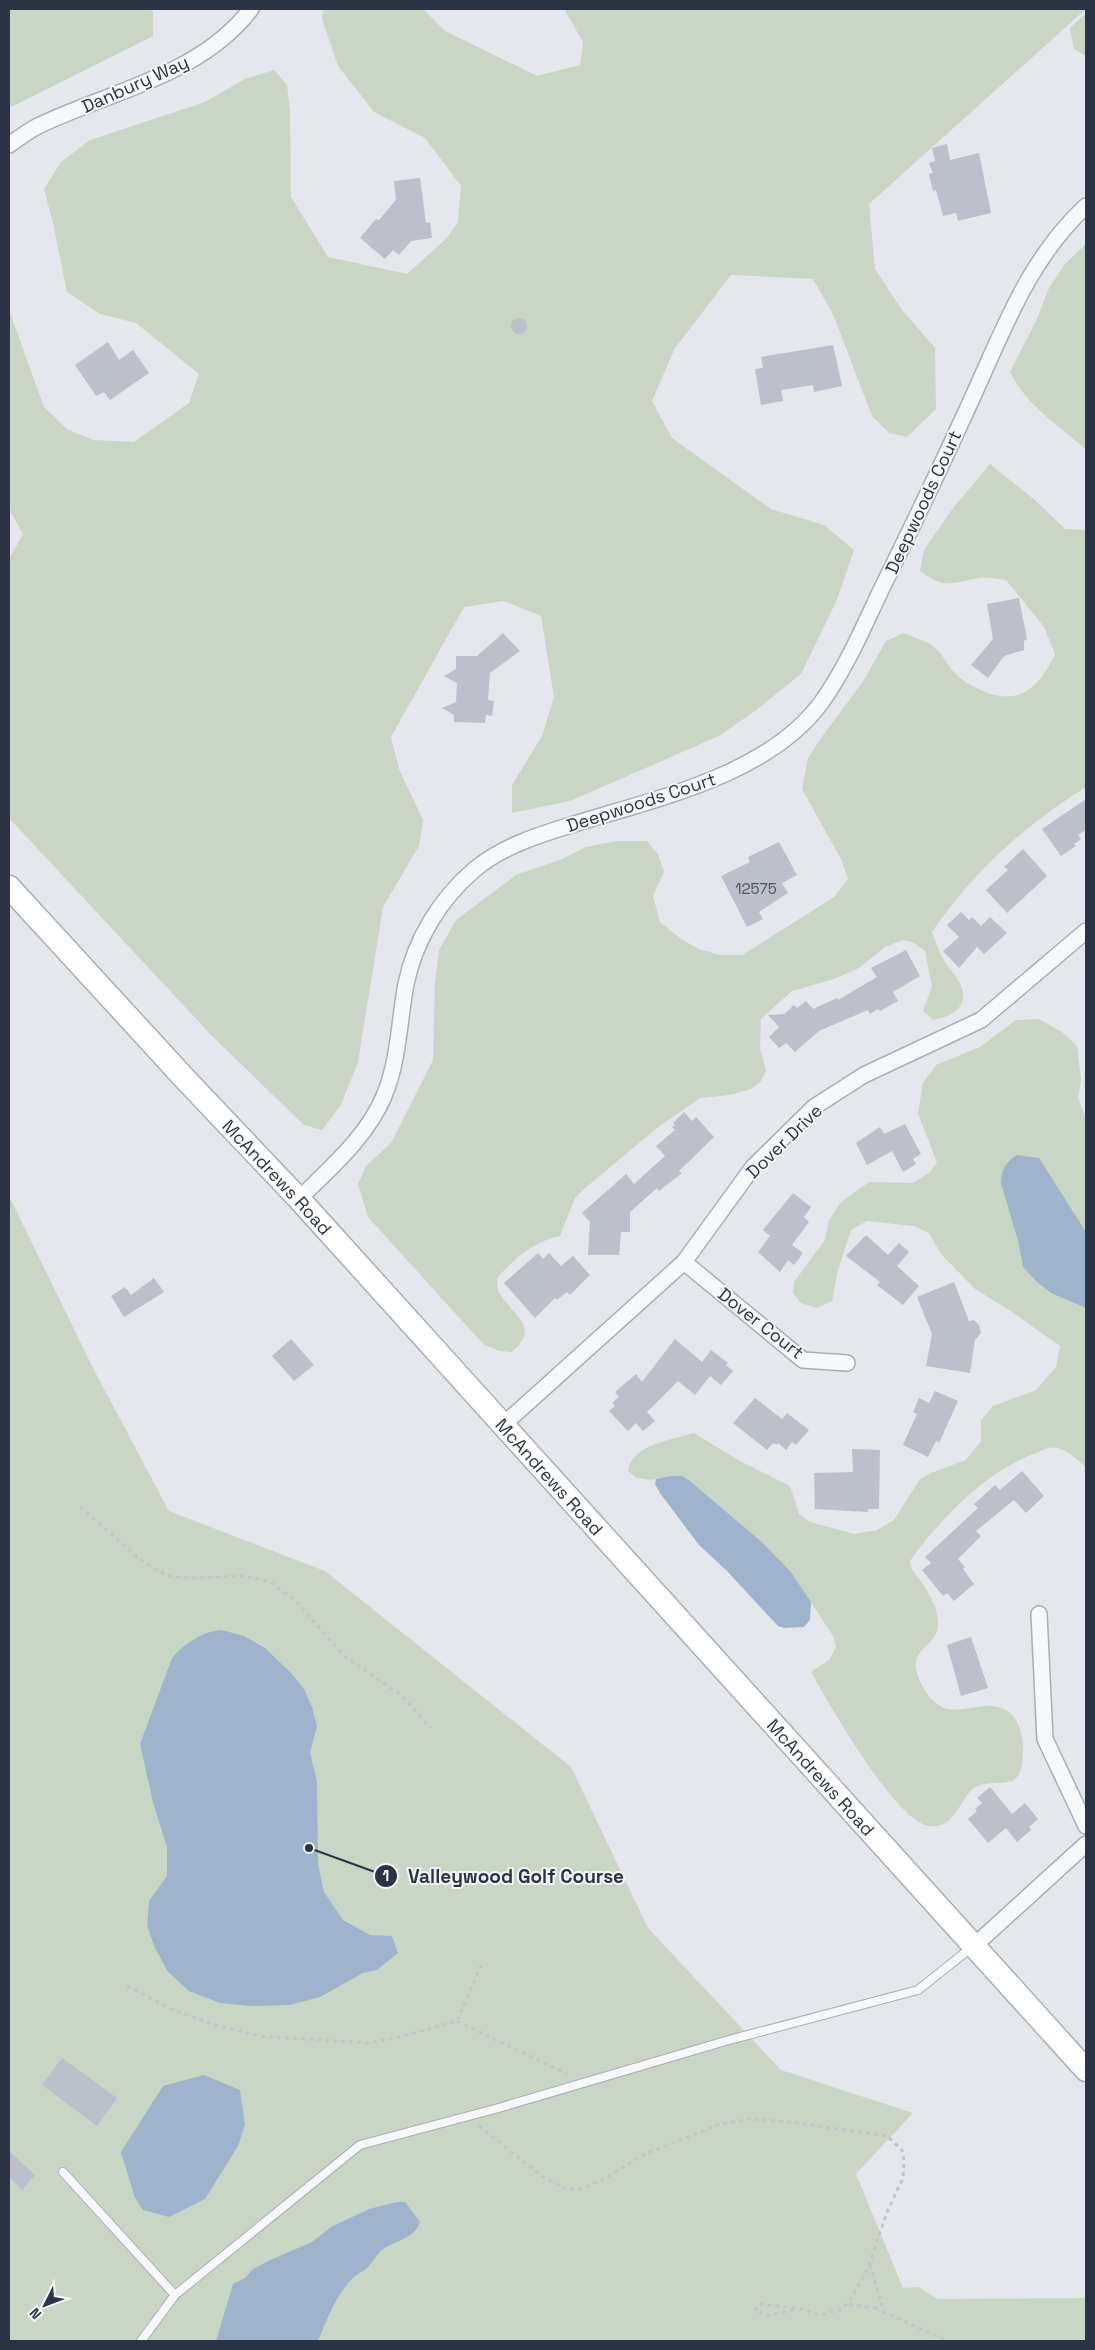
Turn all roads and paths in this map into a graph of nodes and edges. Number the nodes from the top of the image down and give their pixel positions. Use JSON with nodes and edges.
{"nodes":[{"id":1,"x":251,"y":9,"type":"edge"},
{"id":2,"x":9,"y":145,"type":"edge"},
{"id":3,"x":1086,"y":206,"type":"edge"},
{"id":4,"x":9,"y":887,"type":"edge"},
{"id":5,"x":1086,"y":931,"type":"edge"},
{"id":6,"x":299,"y":1199,"type":"junction"},
{"id":7,"x":684,"y":1262,"type":"junction"},
{"id":8,"x":847,"y":1364,"type":"dead end"},
{"id":9,"x":504,"y":1426,"type":"junction"},
{"id":10,"x":80,"y":1507,"type":"dead end"},
{"id":11,"x":1039,"y":1614,"type":"dead end"},
{"id":12,"x":431,"y":1728,"type":"dead end"},
{"id":13,"x":1086,"y":1826,"type":"edge"},
{"id":14,"x":1086,"y":1844,"type":"edge"},
{"id":15,"x":974,"y":1946,"type":"junction"},
{"id":16,"x":480,"y":1966,"type":"dead end"},
{"id":17,"x":127,"y":1986,"type":"dead end"},
{"id":18,"x":457,"y":2021,"type":"junction"},
{"id":19,"x":1086,"y":2070,"type":"edge"},
{"id":20,"x":575,"y":2078,"type":"dead end"},
{"id":21,"x":467,"y":2116,"type":"junction"},
{"id":22,"x":63,"y":2172,"type":"dead end"},
{"id":23,"x":869,"y":2263,"type":"junction"},
{"id":24,"x":175,"y":2295,"type":"junction"},
{"id":25,"x":849,"y":2304,"type":"dead end"},
{"id":26,"x":875,"y":2308,"type":"junction"},
{"id":27,"x":797,"y":2309,"type":"junction"},
{"id":28,"x":141,"y":2341,"type":"edge"},
{"id":29,"x":948,"y":2341,"type":"edge"}],
"edges":[{"from":1,"to":2,"type":"street","name":"Danbury Way"},
{"from":3,"to":6,"type":"street","name":"Deepwoods Court"},
{"from":4,"to":6,"type":"main road","name":"McAndrews Road"},
{"from":5,"to":7,"type":"street","name":"Dover Drive"},
{"from":6,"to":9,"type":"main road","name":"McAndrews Road"},
{"from":7,"to":8,"type":"street","name":"Dover Court"},
{"from":7,"to":9,"type":"street","name":"Dover Drive"},
{"from":9,"to":15,"type":"main road","name":"McAndrews Road"},
{"from":10,"to":12,"type":"path"},
{"from":11,"to":13,"type":"street"},
{"from":14,"to":15,"type":"street"},
{"from":15,"to":19,"type":"main road","name":"McAndrews Road"},
{"from":15,"to":21,"type":"lane"},
{"from":16,"to":18,"type":"path"},
{"from":17,"to":18,"type":"path"},
{"from":18,"to":20,"type":"path"},
{"from":21,"to":23,"type":"path"},
{"from":21,"to":24,"type":"lane"},
{"from":22,"to":24,"type":"lane"},
{"from":23,"to":26,"type":"path"},
{"from":23,"to":27,"type":"path"},
{"from":24,"to":28,"type":"lane"},
{"from":25,"to":26,"type":"path"},
{"from":26,"to":29,"type":"path"},
{"from":27,"to":27,"type":"path"}]}
